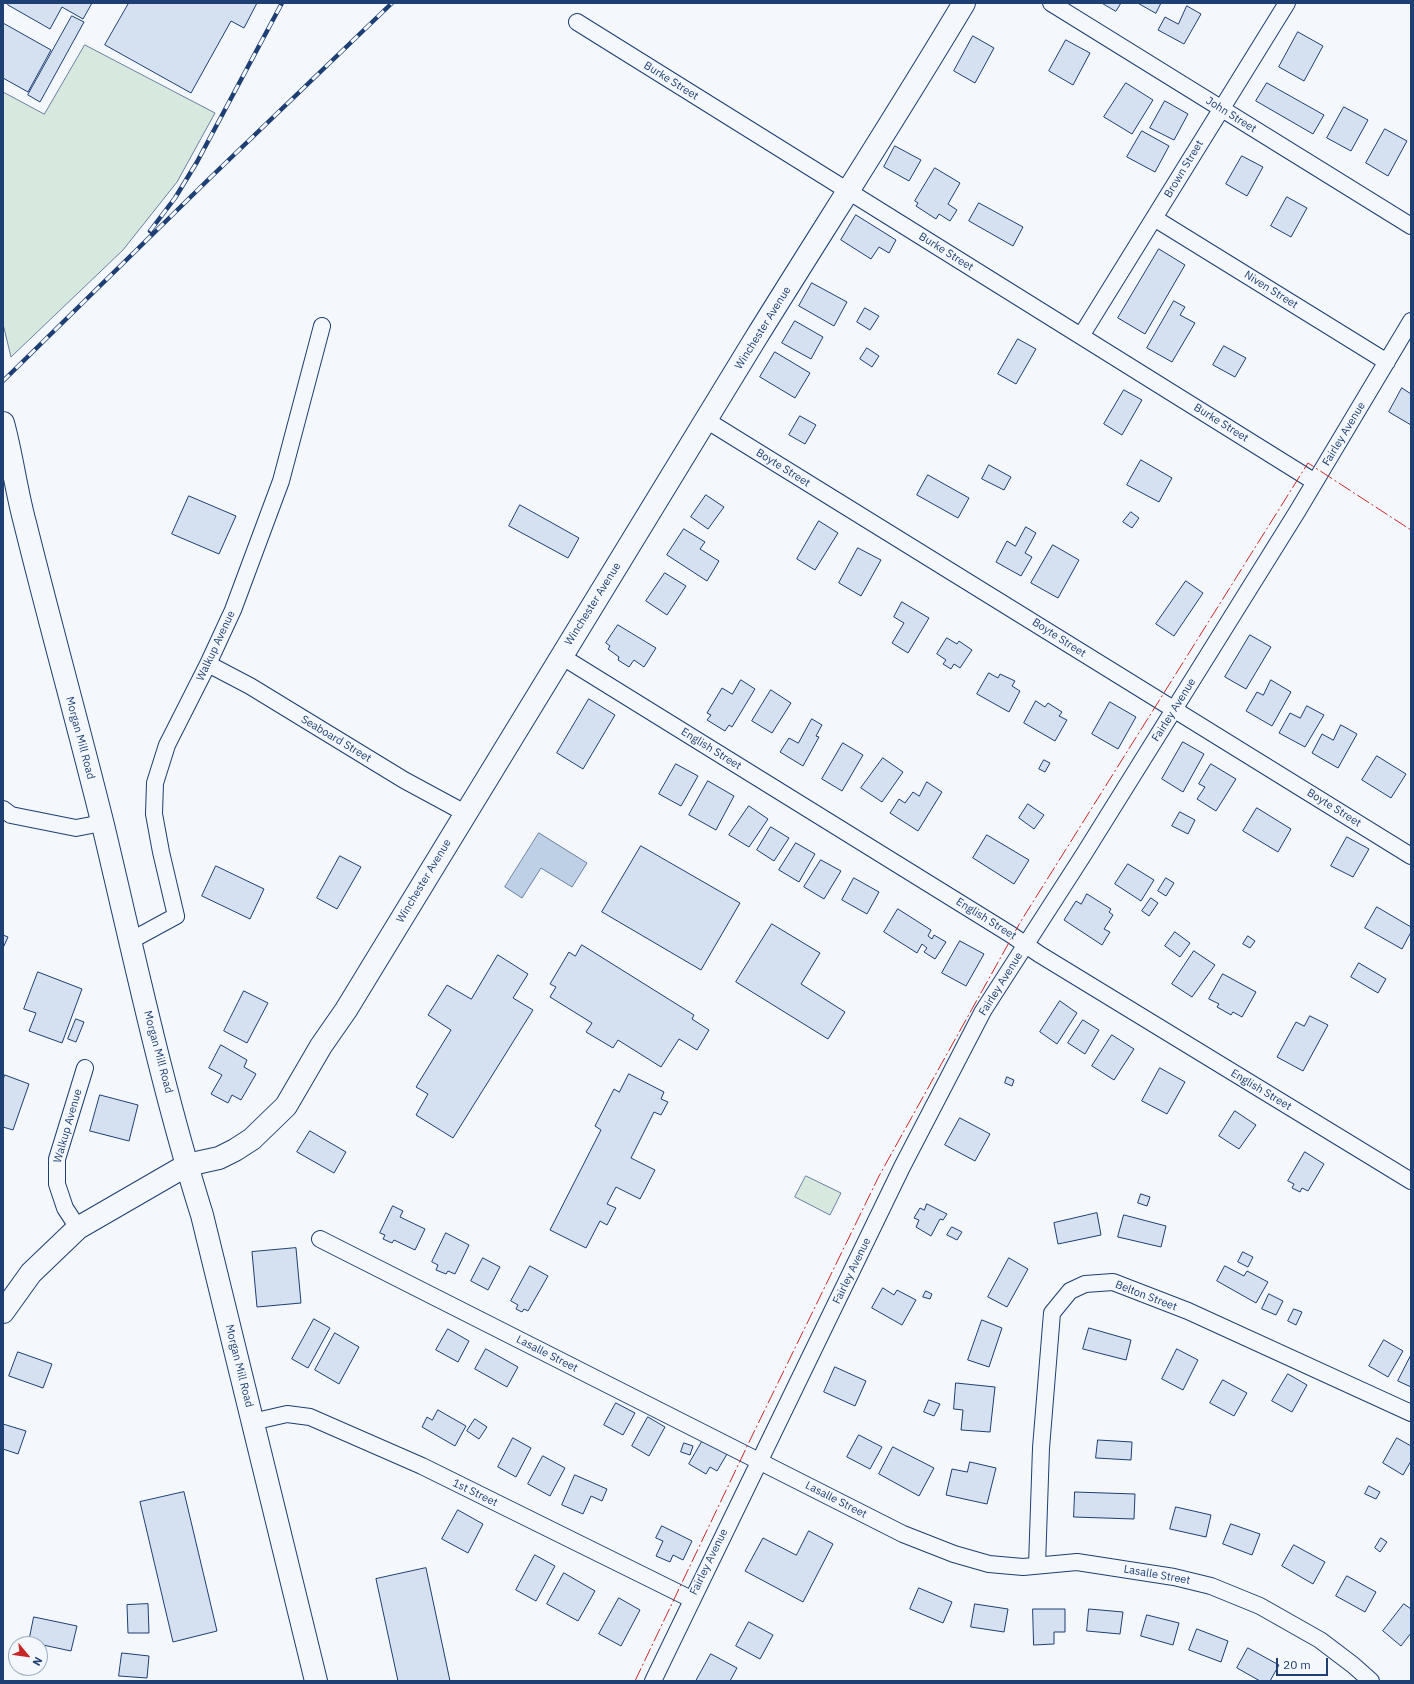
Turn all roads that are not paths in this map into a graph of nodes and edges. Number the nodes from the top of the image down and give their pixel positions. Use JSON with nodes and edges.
{"nodes":[{"id":1,"x":964,"y":3,"type":"edge"},
{"id":2,"x":1051,"y":3,"type":"edge"},
{"id":3,"x":1287,"y":3,"type":"edge"},
{"id":4,"x":577,"y":22,"type":"dead end"},
{"id":5,"x":1221,"y":109,"type":"junction"},
{"id":6,"x":848,"y":192,"type":"junction"},
{"id":7,"x":1154,"y":218,"type":"junction"},
{"id":8,"x":1411,"y":226,"type":"edge"},
{"id":9,"x":1411,"y":321,"type":"edge"},
{"id":10,"x":322,"y":326,"type":"dead end"},
{"id":11,"x":1081,"y":336,"type":"junction"},
{"id":12,"x":1387,"y":362,"type":"junction"},
{"id":13,"x":706,"y":420,"type":"junction"},
{"id":14,"x":3,"y":423,"type":"edge"},
{"id":15,"x":1315,"y":482,"type":"junction"},
{"id":16,"x":562,"y":656,"type":"junction"},
{"id":17,"x":208,"y":664,"type":"junction"},
{"id":18,"x":1174,"y":709,"type":"junction"},
{"id":19,"x":3,"y":809,"type":"edge"},
{"id":20,"x":465,"y":813,"type":"junction"},
{"id":21,"x":102,"y":823,"type":"junction"},
{"id":22,"x":1411,"y":856,"type":"edge"},
{"id":23,"x":130,"y":942,"type":"junction"},
{"id":24,"x":1026,"y":945,"type":"junction"},
{"id":25,"x":85,"y":1068,"type":"dead end"},
{"id":26,"x":188,"y":1165,"type":"junction"},
{"id":27,"x":1411,"y":1182,"type":"edge"},
{"id":28,"x":78,"y":1228,"type":"junction"},
{"id":29,"x":320,"y":1239,"type":"dead end"},
{"id":30,"x":3,"y":1312,"type":"edge"},
{"id":31,"x":1411,"y":1414,"type":"edge"},
{"id":32,"x":252,"y":1422,"type":"junction"},
{"id":33,"x":759,"y":1461,"type":"junction"},
{"id":34,"x":1037,"y":1566,"type":"junction"},
{"id":35,"x":692,"y":1599,"type":"junction"},
{"id":36,"x":316,"y":1681,"type":"edge"},
{"id":37,"x":653,"y":1681,"type":"edge"},
{"id":38,"x":1371,"y":1681,"type":"edge"}],
"edges":[{"from":1,"to":6,"type":"street","name":"Winchester Avenue"},
{"from":2,"to":5,"type":"street","name":"John Street"},
{"from":3,"to":5,"type":"street","name":"Brown Street"},
{"from":4,"to":6,"type":"street","name":"Burke Street"},
{"from":5,"to":7,"type":"street","name":"Brown Street"},
{"from":5,"to":8,"type":"street","name":"John Street"},
{"from":6,"to":11,"type":"street","name":"Burke Street"},
{"from":6,"to":13,"type":"street","name":"Winchester Avenue"},
{"from":7,"to":11,"type":"street","name":"Brown Street"},
{"from":7,"to":12,"type":"street","name":"Niven Street"},
{"from":9,"to":12,"type":"street","name":"Fairley Avenue"},
{"from":10,"to":17,"type":"street","name":"Walkup Avenue"},
{"from":11,"to":15,"type":"street","name":"Burke Street"},
{"from":12,"to":15,"type":"street","name":"Fairley Avenue"},
{"from":13,"to":16,"type":"street","name":"Winchester Avenue"},
{"from":13,"to":18,"type":"street","name":"Boyte Street"},
{"from":14,"to":21,"type":"street","name":"Morgan Mill Road"},
{"from":15,"to":18,"type":"street","name":"Fairley Avenue"},
{"from":16,"to":20,"type":"street","name":"Winchester Avenue"},
{"from":16,"to":24,"type":"street","name":"English Street"},
{"from":17,"to":20,"type":"street","name":"Seaboard Street"},
{"from":17,"to":23,"type":"street","name":"Walkup Avenue"},
{"from":18,"to":22,"type":"street","name":"Boyte Street"},
{"from":18,"to":24,"type":"street","name":"Fairley Avenue"},
{"from":19,"to":21,"type":"street"},
{"from":20,"to":26,"type":"street","name":"Winchester Avenue"},
{"from":21,"to":23,"type":"street","name":"Morgan Mill Road"},
{"from":23,"to":26,"type":"street","name":"Morgan Mill Road"},
{"from":24,"to":27,"type":"street","name":"English Street"},
{"from":24,"to":33,"type":"street","name":"Fairley Avenue"},
{"from":25,"to":28,"type":"street","name":"Walkup Avenue"},
{"from":26,"to":28,"type":"street"},
{"from":26,"to":32,"type":"street","name":"Morgan Mill Road"},
{"from":28,"to":30,"type":"street"},
{"from":29,"to":33,"type":"street","name":"Lasalle Street"},
{"from":31,"to":34,"type":"street","name":"Belton Street"},
{"from":32,"to":35,"type":"street","name":"1st Street"},
{"from":32,"to":36,"type":"street","name":"Morgan Mill Road"},
{"from":33,"to":34,"type":"street","name":"Lasalle Street"},
{"from":33,"to":35,"type":"street","name":"Fairley Avenue"},
{"from":34,"to":38,"type":"street","name":"Lasalle Street"},
{"from":35,"to":37,"type":"street","name":"Fairley Avenue"}]}
